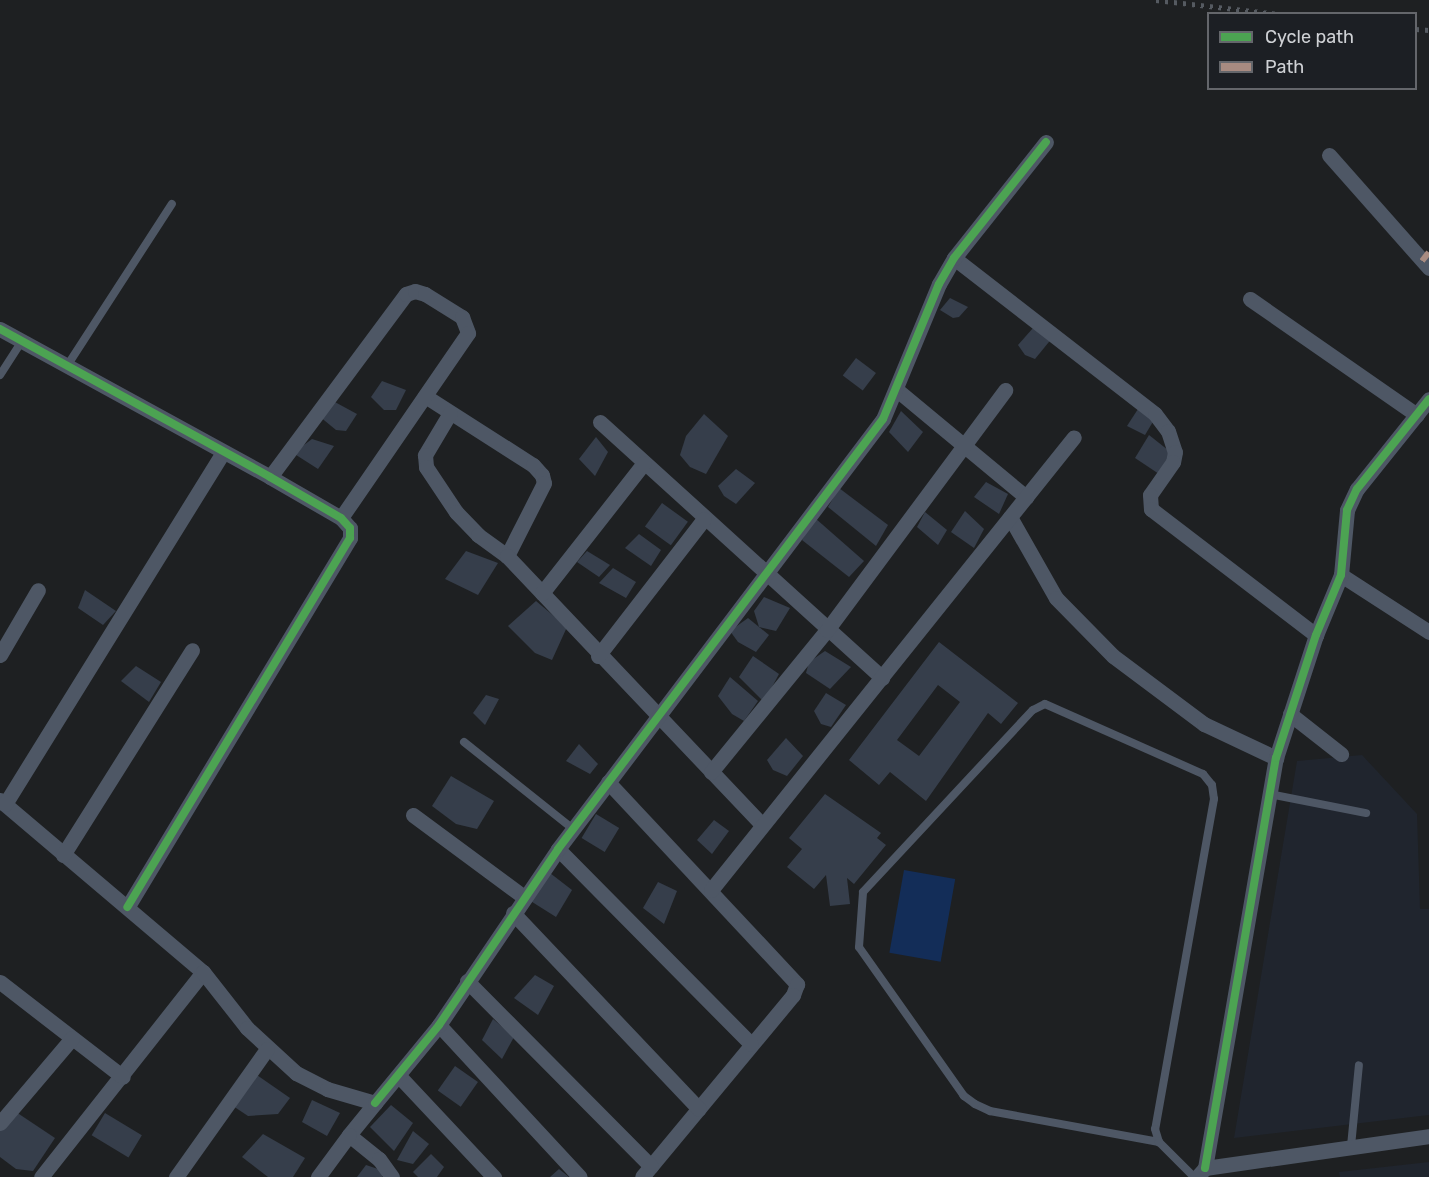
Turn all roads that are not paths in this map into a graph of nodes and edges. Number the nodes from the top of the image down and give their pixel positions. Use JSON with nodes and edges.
{"nodes":[{"id":1,"x":1046,"y":142,"type":"dead end"},
{"id":2,"x":1329,"y":155,"type":"dead end"},
{"id":3,"x":172,"y":204,"type":"dead end"},
{"id":4,"x":954,"y":258,"type":"junction"},
{"id":5,"x":1429,"y":268,"type":"edge"},
{"id":6,"x":1250,"y":299,"type":"dead end"},
{"id":7,"x":0,"y":329,"type":"edge"},
{"id":8,"x":22,"y":341,"type":"junction"},
{"id":9,"x":68,"y":366,"type":"junction"},
{"id":10,"x":0,"y":375,"type":"edge"},
{"id":11,"x":897,"y":390,"type":"junction"},
{"id":12,"x":1005,"y":390,"type":"dead end"},
{"id":13,"x":425,"y":396,"type":"junction"},
{"id":14,"x":1429,"y":399,"type":"edge"},
{"id":15,"x":450,"y":413,"type":"junction"},
{"id":16,"x":1417,"y":416,"type":"junction"},
{"id":17,"x":600,"y":422,"type":"dead end"},
{"id":18,"x":1074,"y":437,"type":"dead end"},
{"id":19,"x":963,"y":444,"type":"junction"},
{"id":20,"x":223,"y":453,"type":"junction"},
{"id":21,"x":644,"y":463,"type":"junction"},
{"id":22,"x":270,"y":477,"type":"junction"},
{"id":23,"x":1026,"y":497,"type":"junction"},
{"id":24,"x":1010,"y":517,"type":"junction"},
{"id":25,"x":341,"y":518,"type":"junction"},
{"id":26,"x":704,"y":519,"type":"junction"},
{"id":27,"x":507,"y":556,"type":"junction"},
{"id":28,"x":763,"y":574,"type":"junction"},
{"id":29,"x":1341,"y":574,"type":"junction"},
{"id":30,"x":38,"y":590,"type":"dead end"},
{"id":31,"x":542,"y":593,"type":"junction"},
{"id":32,"x":826,"y":630,"type":"junction"},
{"id":33,"x":1429,"y":632,"type":"edge"},
{"id":34,"x":1316,"y":635,"type":"junction"},
{"id":35,"x":192,"y":650,"type":"dead end"},
{"id":36,"x":0,"y":655,"type":"edge"},
{"id":37,"x":598,"y":656,"type":"junction"},
{"id":38,"x":882,"y":678,"type":"junction"},
{"id":39,"x":1290,"y":714,"type":"junction"},
{"id":40,"x":657,"y":717,"type":"junction"},
{"id":41,"x":464,"y":742,"type":"dead end"},
{"id":42,"x":1341,"y":754,"type":"dead end"},
{"id":43,"x":1276,"y":758,"type":"junction"},
{"id":44,"x":711,"y":772,"type":"junction"},
{"id":45,"x":608,"y":782,"type":"junction"},
{"id":46,"x":1269,"y":794,"type":"junction"},
{"id":47,"x":2,"y":802,"type":"edge"},
{"id":48,"x":1366,"y":813,"type":"dead end"},
{"id":49,"x":413,"y":815,"type":"dead end"},
{"id":50,"x":761,"y":824,"type":"junction"},
{"id":51,"x":573,"y":829,"type":"junction"},
{"id":52,"x":558,"y":849,"type":"junction"},
{"id":53,"x":63,"y":855,"type":"junction"},
{"id":54,"x":711,"y":890,"type":"junction"},
{"id":55,"x":524,"y":897,"type":"junction"},
{"id":56,"x":127,"y":907,"type":"junction"},
{"id":57,"x":513,"y":913,"type":"junction"},
{"id":58,"x":203,"y":972,"type":"junction"},
{"id":59,"x":467,"y":981,"type":"junction"},
{"id":60,"x":0,"y":982,"type":"edge"},
{"id":61,"x":439,"y":1025,"type":"junction"},
{"id":62,"x":72,"y":1038,"type":"junction"},
{"id":63,"x":751,"y":1044,"type":"junction"},
{"id":64,"x":267,"y":1049,"type":"junction"},
{"id":65,"x":1359,"y":1065,"type":"dead end"},
{"id":66,"x":399,"y":1076,"type":"junction"},
{"id":67,"x":123,"y":1077,"type":"junction"},
{"id":68,"x":375,"y":1103,"type":"junction"},
{"id":69,"x":699,"y":1109,"type":"junction"},
{"id":70,"x":0,"y":1123,"type":"edge"},
{"id":71,"x":349,"y":1135,"type":"junction"},
{"id":72,"x":1429,"y":1136,"type":"edge"},
{"id":73,"x":1159,"y":1142,"type":"junction"},
{"id":74,"x":1351,"y":1146,"type":"junction"},
{"id":75,"x":647,"y":1172,"type":"edge"},
{"id":76,"x":1199,"y":1174,"type":"edge"},
{"id":77,"x":41,"y":1177,"type":"edge"},
{"id":78,"x":176,"y":1177,"type":"edge"},
{"id":79,"x":318,"y":1177,"type":"edge"},
{"id":80,"x":392,"y":1177,"type":"edge"},
{"id":81,"x":495,"y":1177,"type":"edge"},
{"id":82,"x":580,"y":1177,"type":"edge"}],
"edges":[{"from":1,"to":4,"type":"street"},
{"from":2,"to":5,"type":"street"},
{"from":3,"to":9,"type":"lane"},
{"from":4,"to":11,"type":"street"},
{"from":4,"to":34,"type":"street"},
{"from":6,"to":16,"type":"street"},
{"from":7,"to":8,"type":"street"},
{"from":8,"to":9,"type":"street"},
{"from":8,"to":10,"type":"lane"},
{"from":9,"to":20,"type":"street"},
{"from":11,"to":19,"type":"street"},
{"from":11,"to":28,"type":"street"},
{"from":12,"to":19,"type":"street"},
{"from":13,"to":15,"type":"street"},
{"from":13,"to":22,"type":"street"},
{"from":13,"to":25,"type":"street"},
{"from":14,"to":16,"type":"street"},
{"from":15,"to":27,"type":"street"},
{"from":15,"to":27,"type":"street"},
{"from":16,"to":29,"type":"street"},
{"from":17,"to":21,"type":"street"},
{"from":18,"to":23,"type":"street"},
{"from":19,"to":23,"type":"street"},
{"from":19,"to":32,"type":"street"},
{"from":20,"to":22,"type":"street"},
{"from":20,"to":47,"type":"street"},
{"from":21,"to":26,"type":"street"},
{"from":21,"to":31,"type":"street"},
{"from":22,"to":25,"type":"street"},
{"from":23,"to":24,"type":"street"},
{"from":24,"to":38,"type":"street"},
{"from":24,"to":43,"type":"street"},
{"from":25,"to":56,"type":"street"},
{"from":26,"to":28,"type":"street"},
{"from":26,"to":37,"type":"street"},
{"from":27,"to":31,"type":"street"},
{"from":28,"to":32,"type":"street"},
{"from":28,"to":40,"type":"street"},
{"from":29,"to":33,"type":"street"},
{"from":29,"to":34,"type":"street"},
{"from":30,"to":36,"type":"street"},
{"from":31,"to":37,"type":"street"},
{"from":32,"to":38,"type":"street"},
{"from":32,"to":44,"type":"street"},
{"from":34,"to":39,"type":"street"},
{"from":35,"to":53,"type":"street"},
{"from":37,"to":40,"type":"street"},
{"from":38,"to":50,"type":"street"},
{"from":39,"to":42,"type":"street"},
{"from":39,"to":43,"type":"street"},
{"from":40,"to":44,"type":"street"},
{"from":40,"to":45,"type":"street"},
{"from":41,"to":51,"type":"lane"},
{"from":43,"to":46,"type":"street"},
{"from":44,"to":50,"type":"street"},
{"from":45,"to":51,"type":"street"},
{"from":45,"to":54,"type":"street"},
{"from":46,"to":48,"type":"lane"},
{"from":46,"to":76,"type":"street"},
{"from":47,"to":53,"type":"street"},
{"from":49,"to":55,"type":"street"},
{"from":50,"to":54,"type":"street"},
{"from":51,"to":52,"type":"street"},
{"from":52,"to":55,"type":"street"},
{"from":52,"to":63,"type":"street"},
{"from":53,"to":56,"type":"street"},
{"from":54,"to":63,"type":"street"},
{"from":55,"to":57,"type":"street"},
{"from":56,"to":58,"type":"street"},
{"from":57,"to":59,"type":"street"},
{"from":57,"to":69,"type":"street"},
{"from":58,"to":64,"type":"street"},
{"from":58,"to":67,"type":"street"},
{"from":59,"to":61,"type":"street"},
{"from":59,"to":75,"type":"street"},
{"from":60,"to":62,"type":"street"},
{"from":61,"to":66,"type":"street"},
{"from":61,"to":82,"type":"street"},
{"from":62,"to":67,"type":"street"},
{"from":62,"to":70,"type":"street"},
{"from":63,"to":69,"type":"street"},
{"from":64,"to":68,"type":"street"},
{"from":64,"to":78,"type":"street"},
{"from":65,"to":74,"type":"lane"},
{"from":66,"to":68,"type":"street"},
{"from":66,"to":81,"type":"street"},
{"from":67,"to":77,"type":"street"},
{"from":68,"to":71,"type":"street"},
{"from":69,"to":75,"type":"street"},
{"from":71,"to":79,"type":"street"},
{"from":71,"to":80,"type":"street"},
{"from":72,"to":74,"type":"street"},
{"from":73,"to":73,"type":"lane"},
{"from":73,"to":76,"type":"lane"},
{"from":74,"to":76,"type":"street"}]}
